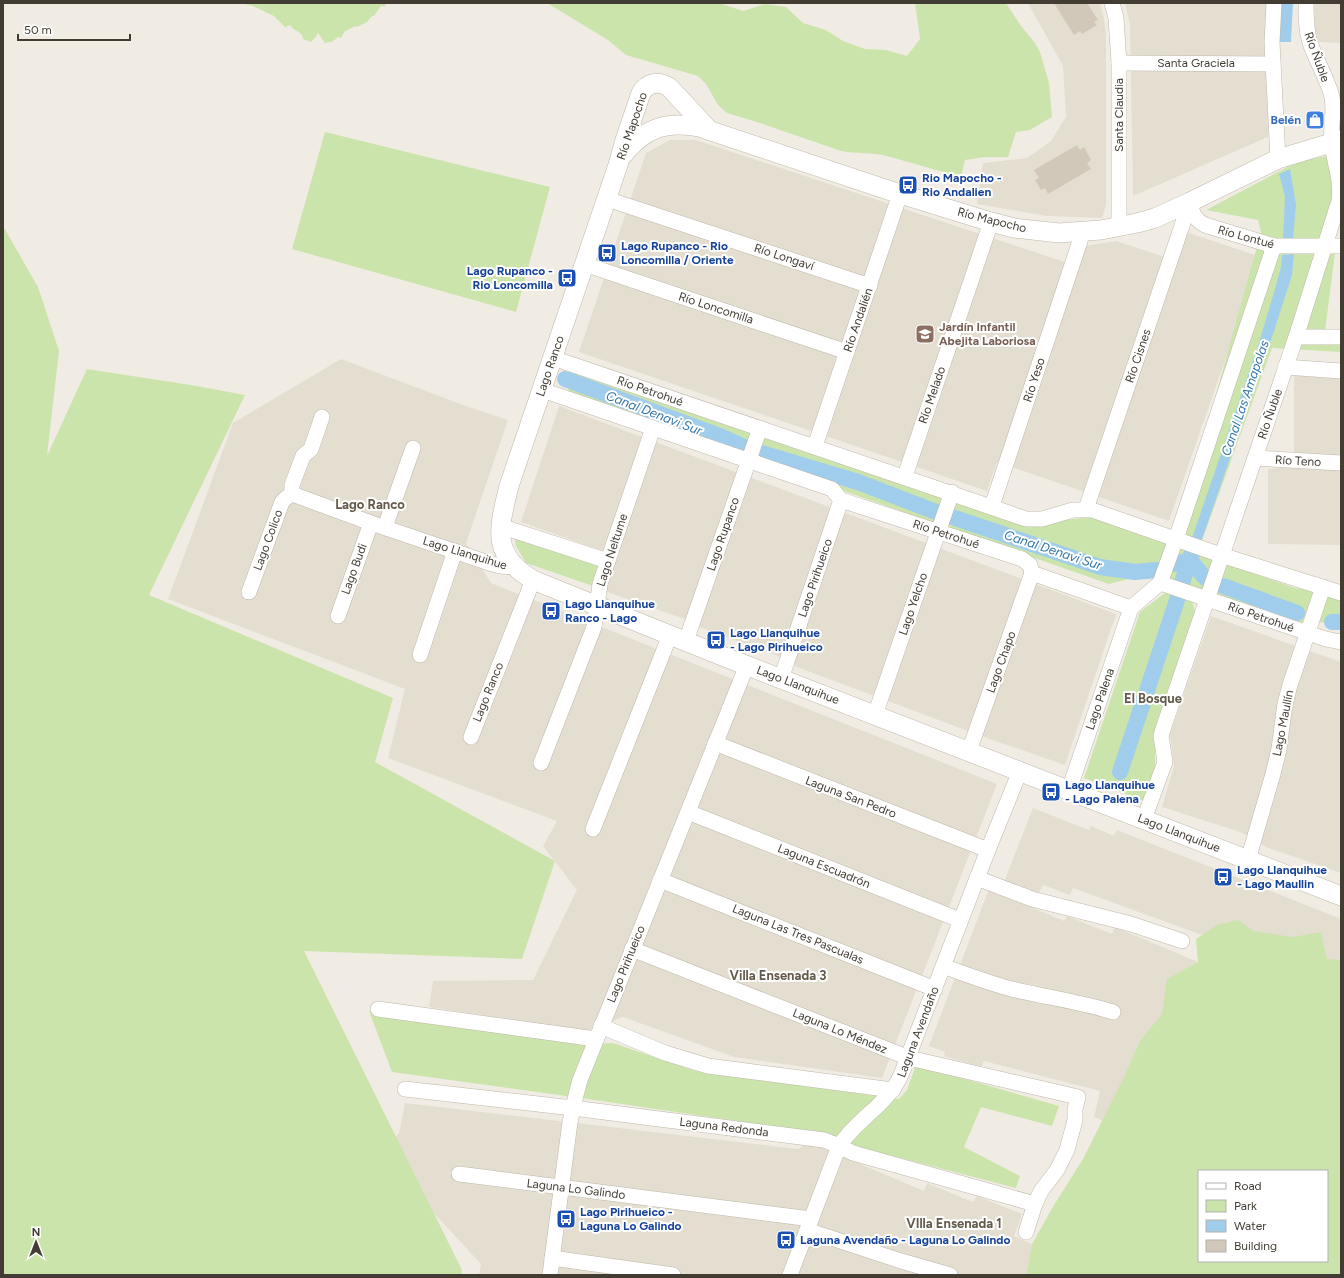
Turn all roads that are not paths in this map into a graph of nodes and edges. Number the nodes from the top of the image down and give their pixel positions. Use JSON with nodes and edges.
{"nodes":[{"id":1,"x":1112,"y":3,"type":"edge"},
{"id":2,"x":1274,"y":3,"type":"edge"},
{"id":3,"x":1306,"y":3,"type":"edge"},
{"id":4,"x":1119,"y":63,"type":"junction"},
{"id":5,"x":1273,"y":64,"type":"junction"},
{"id":6,"x":710,"y":130,"type":"junction"},
{"id":7,"x":1336,"y":141,"type":"edge"},
{"id":8,"x":1278,"y":159,"type":"junction"},
{"id":9,"x":618,"y":165,"type":"junction"},
{"id":10,"x":900,"y":194,"type":"junction"},
{"id":11,"x":607,"y":199,"type":"junction"},
{"id":12,"x":1190,"y":202,"type":"junction"},
{"id":13,"x":991,"y":222,"type":"junction"},
{"id":14,"x":1119,"y":227,"type":"junction"},
{"id":15,"x":1083,"y":232,"type":"junction"},
{"id":16,"x":1274,"y":246,"type":"junction"},
{"id":17,"x":1325,"y":246,"type":"junction"},
{"id":18,"x":1341,"y":246,"type":"edge"},
{"id":19,"x":584,"y":264,"type":"junction"},
{"id":20,"x":870,"y":286,"type":"junction"},
{"id":21,"x":1341,"y":337,"type":"edge"},
{"id":22,"x":1296,"y":338,"type":"junction"},
{"id":23,"x":847,"y":352,"type":"junction"},
{"id":24,"x":553,"y":358,"type":"junction"},
{"id":25,"x":1286,"y":367,"type":"junction"},
{"id":26,"x":1341,"y":371,"type":"edge"},
{"id":27,"x":542,"y":390,"type":"junction"},
{"id":28,"x":322,"y":416,"type":"dead end"},
{"id":29,"x":653,"y":428,"type":"junction"},
{"id":30,"x":760,"y":428,"type":"junction"},
{"id":31,"x":815,"y":446,"type":"junction"},
{"id":32,"x":413,"y":448,"type":"dead end"},
{"id":33,"x":1255,"y":458,"type":"junction"},
{"id":34,"x":749,"y":460,"type":"junction"},
{"id":35,"x":1341,"y":463,"type":"edge"},
{"id":36,"x":905,"y":476,"type":"junction"},
{"id":37,"x":952,"y":492,"type":"junction"},
{"id":38,"x":293,"y":493,"type":"junction"},
{"id":39,"x":842,"y":500,"type":"junction"},
{"id":40,"x":992,"y":506,"type":"junction"},
{"id":41,"x":1086,"y":509,"type":"junction"},
{"id":42,"x":371,"y":523,"type":"junction"},
{"id":43,"x":500,"y":526,"type":"junction"},
{"id":44,"x":385,"y":528,"type":"junction"},
{"id":45,"x":938,"y":532,"type":"junction"},
{"id":46,"x":1176,"y":539,"type":"junction"},
{"id":47,"x":456,"y":551,"type":"junction"},
{"id":48,"x":1222,"y":555,"type":"junction"},
{"id":49,"x":608,"y":561,"type":"junction"},
{"id":50,"x":516,"y":567,"type":"junction"},
{"id":51,"x":1032,"y":573,"type":"junction"},
{"id":52,"x":533,"y":580,"type":"junction"},
{"id":53,"x":1160,"y":583,"type":"junction"},
{"id":54,"x":1323,"y":587,"type":"junction"},
{"id":55,"x":249,"y":592,"type":"dead end"},
{"id":56,"x":1341,"y":593,"type":"edge"},
{"id":57,"x":1208,"y":599,"type":"junction"},
{"id":58,"x":597,"y":606,"type":"junction"},
{"id":59,"x":1131,"y":608,"type":"junction"},
{"id":60,"x":338,"y":616,"type":"dead end"},
{"id":61,"x":1307,"y":632,"type":"junction"},
{"id":62,"x":678,"y":638,"type":"junction"},
{"id":63,"x":1341,"y":642,"type":"edge"},
{"id":64,"x":420,"y":655,"type":"dead end"},
{"id":65,"x":747,"y":665,"type":"junction"},
{"id":66,"x":781,"y":679,"type":"junction"},
{"id":67,"x":875,"y":715,"type":"junction"},
{"id":68,"x":470,"y":737,"type":"dead end"},
{"id":69,"x":715,"y":743,"type":"junction"},
{"id":70,"x":969,"y":751,"type":"junction"},
{"id":71,"x":541,"y":763,"type":"dead end"},
{"id":72,"x":1020,"y":771,"type":"junction"},
{"id":73,"x":1069,"y":790,"type":"junction"},
{"id":74,"x":688,"y":812,"type":"junction"},
{"id":75,"x":1144,"y":820,"type":"junction"},
{"id":76,"x":593,"y":829,"type":"dead end"},
{"id":77,"x":988,"y":850,"type":"junction"},
{"id":78,"x":1248,"y":860,"type":"junction"},
{"id":79,"x":977,"y":878,"type":"junction"},
{"id":80,"x":660,"y":880,"type":"junction"},
{"id":81,"x":1341,"y":896,"type":"edge"},
{"id":82,"x":960,"y":920,"type":"junction"},
{"id":83,"x":1182,"y":941,"type":"dead end"},
{"id":84,"x":632,"y":949,"type":"junction"},
{"id":85,"x":943,"y":966,"type":"junction"},
{"id":86,"x":935,"y":989,"type":"junction"},
{"id":87,"x":378,"y":1009,"type":"dead end"},
{"id":88,"x":1113,"y":1012,"type":"dead end"},
{"id":89,"x":599,"y":1033,"type":"junction"},
{"id":90,"x":909,"y":1058,"type":"junction"},
{"id":91,"x":404,"y":1089,"type":"dead end"},
{"id":92,"x":893,"y":1090,"type":"junction"},
{"id":93,"x":573,"y":1108,"type":"junction"},
{"id":94,"x":839,"y":1146,"type":"junction"},
{"id":95,"x":459,"y":1174,"type":"dead end"},
{"id":96,"x":562,"y":1187,"type":"junction"},
{"id":97,"x":1035,"y":1204,"type":"junction"},
{"id":98,"x":809,"y":1225,"type":"junction"},
{"id":99,"x":1026,"y":1232,"type":"dead end"},
{"id":100,"x":552,"y":1258,"type":"junction"},
{"id":101,"x":550,"y":1275,"type":"edge"},
{"id":102,"x":673,"y":1275,"type":"edge"},
{"id":103,"x":790,"y":1275,"type":"edge"},
{"id":104,"x":950,"y":1275,"type":"edge"}],
"edges":[{"from":1,"to":4,"type":"street","name":"Santa Claudia"},
{"from":2,"to":5,"type":"street"},
{"from":3,"to":7,"type":"street","name":"Río Ñuble"},
{"from":4,"to":5,"type":"street","name":"Santa Graciela"},
{"from":4,"to":14,"type":"street","name":"Santa Claudia"},
{"from":5,"to":8,"type":"street"},
{"from":6,"to":9,"type":"street","name":"Río Mapocho"},
{"from":6,"to":9,"type":"street","name":"Río Mapocho"},
{"from":6,"to":10,"type":"street","name":"Río Mapocho"},
{"from":7,"to":8,"type":"street","name":"Río Mapocho"},
{"from":7,"to":17,"type":"street","name":"Río Ñuble"},
{"from":8,"to":12,"type":"street","name":"Río Mapocho"},
{"from":9,"to":11,"type":"street","name":"Lago Ranco"},
{"from":10,"to":13,"type":"street","name":"Río Mapocho"},
{"from":10,"to":20,"type":"street","name":"Río Andalién"},
{"from":11,"to":19,"type":"street","name":"Lago Ranco"},
{"from":11,"to":20,"type":"street","name":"Río Longaví"},
{"from":12,"to":14,"type":"street","name":"Río Mapocho"},
{"from":12,"to":16,"type":"street","name":"Río Lontué"},
{"from":12,"to":41,"type":"street","name":"Río Cisnes"},
{"from":13,"to":15,"type":"street","name":"Río Mapocho"},
{"from":13,"to":36,"type":"street","name":"Río Melado"},
{"from":14,"to":15,"type":"street","name":"Río Mapocho"},
{"from":15,"to":40,"type":"street","name":"Río Yeso"},
{"from":16,"to":17,"type":"street","name":"Río Lontué"},
{"from":16,"to":46,"type":"street"},
{"from":17,"to":18,"type":"street","name":"Río Lontué"},
{"from":17,"to":22,"type":"street","name":"Río Ñuble"},
{"from":19,"to":23,"type":"street","name":"Río Loncomilla"},
{"from":19,"to":24,"type":"street","name":"Lago Ranco"},
{"from":20,"to":23,"type":"street","name":"Río Andalién"},
{"from":21,"to":22,"type":"street"},
{"from":22,"to":25,"type":"street","name":"Río Ñuble"},
{"from":23,"to":31,"type":"street","name":"Río Andalién"},
{"from":24,"to":27,"type":"street","name":"Lago Ranco"},
{"from":24,"to":30,"type":"street","name":"Río Petrohué"},
{"from":25,"to":26,"type":"street"},
{"from":25,"to":33,"type":"street","name":"Río Ñuble"},
{"from":27,"to":29,"type":"street","name":"Río Petrohué"},
{"from":27,"to":43,"type":"street","name":"Lago Ranco"},
{"from":28,"to":38,"type":"street"},
{"from":29,"to":34,"type":"street","name":"Río Petrohué"},
{"from":29,"to":49,"type":"street","name":"Lago Neltume"},
{"from":30,"to":31,"type":"street","name":"Río Petrohué"},
{"from":30,"to":34,"type":"street","name":"Lago Rupanco"},
{"from":31,"to":36,"type":"street","name":"Río Petrohué"},
{"from":32,"to":44,"type":"street"},
{"from":33,"to":35,"type":"street","name":"Río Teno"},
{"from":33,"to":48,"type":"street","name":"Río Ñuble"},
{"from":34,"to":39,"type":"street","name":"Río Petrohué"},
{"from":34,"to":62,"type":"street","name":"Lago Rupanco"},
{"from":36,"to":37,"type":"street","name":"Río Petrohué"},
{"from":37,"to":40,"type":"street","name":"Río Petrohué"},
{"from":37,"to":45,"type":"street","name":"Lago Yelcho"},
{"from":38,"to":42,"type":"street","name":"Lago Llanquihue"},
{"from":38,"to":55,"type":"street","name":"Lago Colico"},
{"from":39,"to":45,"type":"street","name":"Río Petrohué"},
{"from":39,"to":66,"type":"street","name":"Lago Pirihueico"},
{"from":40,"to":41,"type":"street","name":"Río Petrohué"},
{"from":41,"to":46,"type":"street","name":"Río Petrohué"},
{"from":42,"to":44,"type":"street","name":"Lago Llanquihue"},
{"from":42,"to":60,"type":"street","name":"Lago Budi"},
{"from":43,"to":49,"type":"street"},
{"from":43,"to":50,"type":"street","name":"Lago Ranco"},
{"from":44,"to":47,"type":"street","name":"Lago Llanquihue"},
{"from":45,"to":51,"type":"street","name":"Río Petrohué"},
{"from":45,"to":67,"type":"street","name":"Lago Yelcho"},
{"from":46,"to":48,"type":"street","name":"Río Petrohué"},
{"from":46,"to":53,"type":"street"},
{"from":47,"to":50,"type":"street","name":"Lago Llanquihue"},
{"from":47,"to":64,"type":"street"},
{"from":48,"to":54,"type":"street","name":"Río Petrohué"},
{"from":48,"to":57,"type":"street","name":"Río Ñuble"},
{"from":49,"to":58,"type":"street","name":"Lago Neltume"},
{"from":50,"to":52,"type":"street","name":"Lago Llanquihue"},
{"from":51,"to":59,"type":"street"},
{"from":51,"to":70,"type":"street","name":"Lago Chapo"},
{"from":52,"to":58,"type":"street","name":"Lago Llanquihue"},
{"from":52,"to":68,"type":"street","name":"Lago Ranco"},
{"from":53,"to":57,"type":"street","name":"Río Petrohué"},
{"from":53,"to":59,"type":"street"},
{"from":54,"to":56,"type":"street","name":"Río Petrohué"},
{"from":54,"to":61,"type":"street","name":"Lago Maullín"},
{"from":57,"to":61,"type":"street","name":"Río Petrohué"},
{"from":57,"to":75,"type":"street","name":"Río Ñuble"},
{"from":58,"to":62,"type":"street","name":"Lago Llanquihue"},
{"from":58,"to":71,"type":"street","name":"Lago Neltume"},
{"from":59,"to":73,"type":"street","name":"Lago Palena"},
{"from":61,"to":63,"type":"street","name":"Río Petrohué"},
{"from":61,"to":78,"type":"street","name":"Lago Maullín"},
{"from":62,"to":65,"type":"street","name":"Lago Llanquihue"},
{"from":62,"to":76,"type":"street","name":"Lago Rupanco"},
{"from":65,"to":66,"type":"street","name":"Lago Llanquihue"},
{"from":65,"to":69,"type":"street","name":"Lago Pirihueico"},
{"from":66,"to":67,"type":"street","name":"Lago Llanquihue"},
{"from":67,"to":70,"type":"street","name":"Lago Llanquihue"},
{"from":69,"to":74,"type":"street","name":"Lago Pirihueico"},
{"from":69,"to":77,"type":"street","name":"Laguna San Pedro"},
{"from":70,"to":72,"type":"street","name":"Lago Llanquihue"},
{"from":72,"to":73,"type":"street","name":"Lago Llanquihue"},
{"from":72,"to":77,"type":"street","name":"Laguna Avendaño"},
{"from":73,"to":75,"type":"street","name":"Lago Llanquihue"},
{"from":74,"to":80,"type":"street","name":"Lago Pirihueico"},
{"from":74,"to":82,"type":"street","name":"Laguna Escuadrón"},
{"from":75,"to":78,"type":"street","name":"Lago Llanquihue"},
{"from":77,"to":79,"type":"street","name":"Laguna Avendaño"},
{"from":78,"to":81,"type":"street","name":"Lago Llanquihue"},
{"from":79,"to":82,"type":"street","name":"Laguna Avendaño"},
{"from":79,"to":83,"type":"street"},
{"from":80,"to":84,"type":"street","name":"Lago Pirihueico"},
{"from":80,"to":86,"type":"street","name":"Laguna Las Tres Pascualas"},
{"from":82,"to":85,"type":"street","name":"Laguna Avendaño"},
{"from":84,"to":89,"type":"street","name":"Lago Pirihueico"},
{"from":84,"to":90,"type":"street","name":"Laguna Lo Méndez"},
{"from":85,"to":86,"type":"street","name":"Laguna Avendaño"},
{"from":85,"to":88,"type":"street"},
{"from":86,"to":90,"type":"street","name":"Laguna Avendaño"},
{"from":87,"to":89,"type":"street"},
{"from":89,"to":92,"type":"street"},
{"from":89,"to":93,"type":"street","name":"Lago Pirihueico"},
{"from":90,"to":92,"type":"street","name":"Laguna Avendaño"},
{"from":90,"to":97,"type":"street","name":"Laguna Lo Méndez"},
{"from":91,"to":93,"type":"street","name":"Laguna Redonda"},
{"from":92,"to":94,"type":"street","name":"Laguna Avendaño"},
{"from":93,"to":94,"type":"street","name":"Laguna Redonda"},
{"from":93,"to":96,"type":"street","name":"Lago Pirihueico"},
{"from":94,"to":97,"type":"street","name":"Laguna Redonda"},
{"from":94,"to":98,"type":"street","name":"Laguna Avendaño"},
{"from":95,"to":96,"type":"street","name":"Laguna Lo Galindo"},
{"from":96,"to":98,"type":"street","name":"Laguna Lo Galindo"},
{"from":96,"to":100,"type":"street","name":"Lago Pirihueico"},
{"from":97,"to":99,"type":"street"},
{"from":98,"to":103,"type":"street","name":"Laguna Avendaño"},
{"from":98,"to":104,"type":"street","name":"Laguna Lo Galindo"},
{"from":100,"to":101,"type":"street","name":"Lago Pirihueico"},
{"from":100,"to":102,"type":"street"}]}
